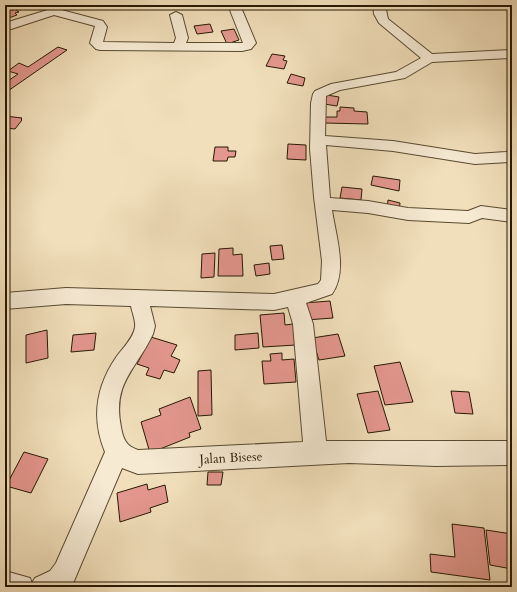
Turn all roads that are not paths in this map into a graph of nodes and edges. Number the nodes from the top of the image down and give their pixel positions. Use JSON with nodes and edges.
{"nodes":[{"id":1,"x":234,"y":5,"type":"edge"},
{"id":2,"x":379,"y":5,"type":"edge"},
{"id":3,"x":176,"y":15,"type":"dead end"},
{"id":4,"x":5,"y":27,"type":"edge"},
{"id":5,"x":180,"y":47,"type":"junction"},
{"id":6,"x":512,"y":54,"type":"edge"},
{"id":7,"x":429,"y":58,"type":"junction"},
{"id":8,"x":318,"y":140,"type":"junction"},
{"id":9,"x":512,"y":154,"type":"edge"},
{"id":10,"x":323,"y":203,"type":"junction"},
{"id":11,"x":512,"y":216,"type":"edge"},
{"id":12,"x":295,"y":298,"type":"junction"},
{"id":13,"x":139,"y":299,"type":"junction"},
{"id":14,"x":5,"y":301,"type":"edge"},
{"id":15,"x":117,"y":453,"type":"junction"},
{"id":16,"x":316,"y":453,"type":"junction"},
{"id":17,"x":512,"y":453,"type":"edge"},
{"id":18,"x":5,"y":584,"type":"edge"},
{"id":19,"x":21,"y":587,"type":"edge"},
{"id":20,"x":44,"y":587,"type":"edge"}],
"edges":[{"from":1,"to":5,"type":"street"},
{"from":2,"to":7,"type":"street"},
{"from":3,"to":5,"type":"street"},
{"from":4,"to":5,"type":"street"},
{"from":6,"to":7,"type":"street"},
{"from":7,"to":8,"type":"street"},
{"from":8,"to":9,"type":"street"},
{"from":8,"to":10,"type":"street"},
{"from":10,"to":11,"type":"street"},
{"from":10,"to":12,"type":"street"},
{"from":12,"to":13,"type":"street"},
{"from":12,"to":16,"type":"street"},
{"from":13,"to":14,"type":"street"},
{"from":13,"to":15,"type":"street"},
{"from":15,"to":16,"type":"street","name":"Jalan Bisese"},
{"from":15,"to":20,"type":"street"},
{"from":16,"to":17,"type":"street","name":"Jalan Bisese"},
{"from":18,"to":19,"type":"street"}]}
